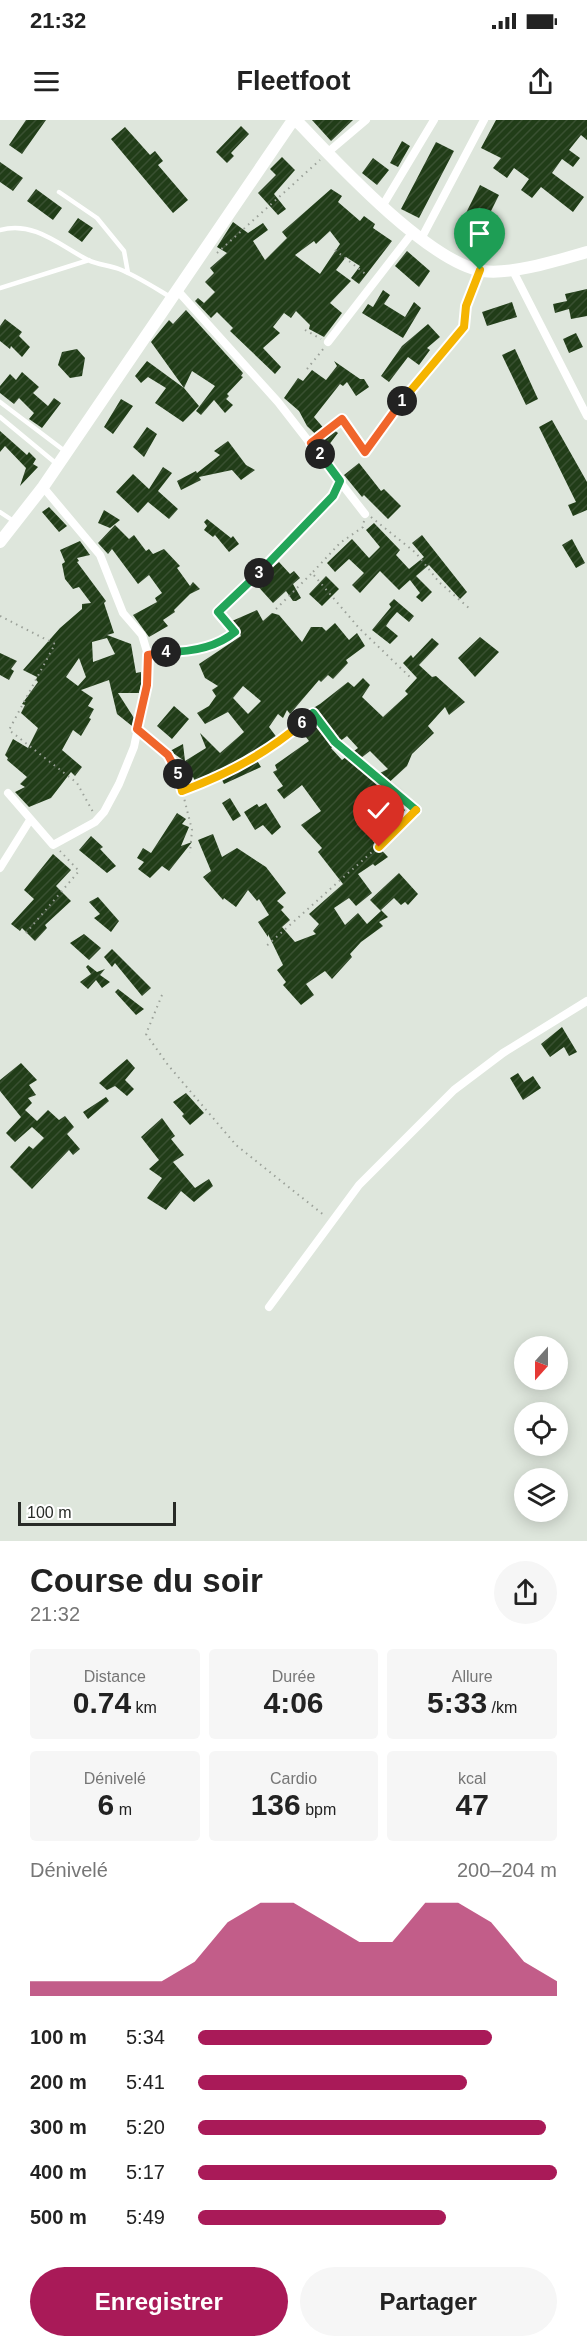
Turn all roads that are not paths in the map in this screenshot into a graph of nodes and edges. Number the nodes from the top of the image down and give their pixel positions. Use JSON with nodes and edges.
{"nodes":[{"id":1,"x":294,"y":120,"type":"edge"},
{"id":2,"x":366,"y":120,"type":"edge"},
{"id":3,"x":434,"y":120,"type":"edge"},
{"id":4,"x":484,"y":120,"type":"edge"},
{"id":5,"x":327,"y":153,"type":"junction"},
{"id":6,"x":59,"y":192,"type":"dead end"},
{"id":7,"x":383,"y":205,"type":"junction"},
{"id":8,"x":0,"y":230,"type":"edge"},
{"id":9,"x":417,"y":236,"type":"junction"},
{"id":10,"x":587,"y":252,"type":"edge"},
{"id":11,"x":89,"y":260,"type":"junction"},
{"id":12,"x":512,"y":269,"type":"junction"},
{"id":13,"x":480,"y":270,"type":"junction"},
{"id":14,"x":128,"y":273,"type":"junction"},
{"id":15,"x":0,"y":288,"type":"edge"},
{"id":16,"x":174,"y":294,"type":"junction"},
{"id":17,"x":464,"y":327,"type":"road end"},
{"id":18,"x":328,"y":342,"type":"road end"},
{"id":19,"x":0,"y":402,"type":"edge"},
{"id":20,"x":587,"y":416,"type":"edge"},
{"id":21,"x":0,"y":417,"type":"edge"},
{"id":22,"x":66,"y":452,"type":"junction"},
{"id":23,"x":58,"y":465,"type":"junction"},
{"id":24,"x":42,"y":487,"type":"junction"},
{"id":25,"x":0,"y":512,"type":"edge"},
{"id":26,"x":365,"y":514,"type":"road end"},
{"id":27,"x":15,"y":522,"type":"junction"},
{"id":28,"x":0,"y":541,"type":"edge"},
{"id":29,"x":8,"y":793,"type":"dead end"},
{"id":30,"x":30,"y":820,"type":"junction"},
{"id":31,"x":0,"y":868,"type":"edge"},
{"id":32,"x":587,"y":1001,"type":"edge"},
{"id":33,"x":269,"y":1307,"type":"dead end"}],
"edges":[{"from":1,"to":5,"type":"main road"},
{"from":1,"to":16,"type":"main road"},
{"from":2,"to":5,"type":"street"},
{"from":3,"to":7,"type":"street"},
{"from":4,"to":9,"type":"street"},
{"from":5,"to":7,"type":"main road"},
{"from":6,"to":14,"type":"lane"},
{"from":7,"to":9,"type":"main road"},
{"from":8,"to":11,"type":"lane"},
{"from":9,"to":13,"type":"main road"},
{"from":9,"to":18,"type":"street"},
{"from":10,"to":12,"type":"main road"},
{"from":11,"to":14,"type":"lane"},
{"from":11,"to":15,"type":"lane"},
{"from":12,"to":13,"type":"main road"},
{"from":12,"to":20,"type":"street"},
{"from":13,"to":17,"type":"street"},
{"from":14,"to":16,"type":"lane"},
{"from":16,"to":22,"type":"main road"},
{"from":16,"to":26,"type":"street"},
{"from":19,"to":22,"type":"lane"},
{"from":21,"to":23,"type":"lane"},
{"from":22,"to":23,"type":"main road"},
{"from":23,"to":24,"type":"main road"},
{"from":24,"to":27,"type":"main road"},
{"from":24,"to":30,"type":"street"},
{"from":25,"to":27,"type":"lane"},
{"from":27,"to":28,"type":"main road"},
{"from":29,"to":30,"type":"street"},
{"from":30,"to":31,"type":"street"},
{"from":32,"to":33,"type":"street"}]}
